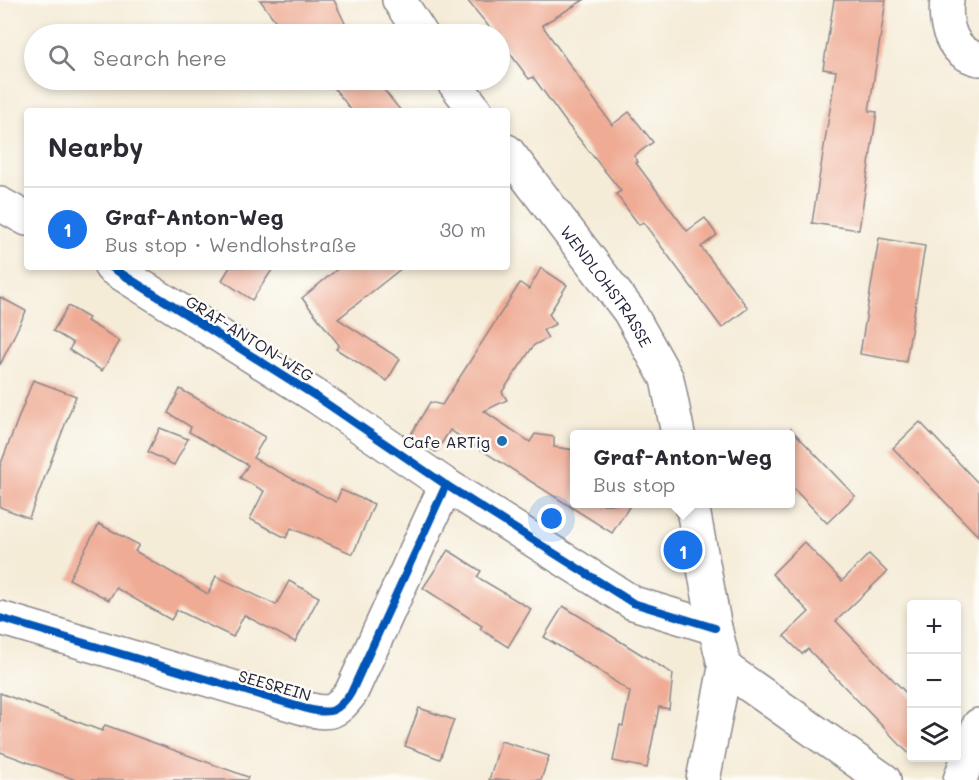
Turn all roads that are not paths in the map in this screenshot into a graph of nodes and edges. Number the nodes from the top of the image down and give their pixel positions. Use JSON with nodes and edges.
{"nodes":[{"id":1,"x":399,"y":0,"type":"edge"},
{"id":2,"x":947,"y":0,"type":"edge"},
{"id":3,"x":415,"y":24,"type":"edge"},
{"id":4,"x":979,"y":59,"type":"edge"},
{"id":5,"x":460,"y":90,"type":"edge"},
{"id":6,"x":474,"y":108,"type":"edge"},
{"id":7,"x":510,"y":155,"type":"edge"},
{"id":8,"x":0,"y":204,"type":"edge"},
{"id":9,"x":24,"y":217,"type":"edge"},
{"id":10,"x":116,"y":270,"type":"edge"},
{"id":11,"x":677,"y":430,"type":"edge"},
{"id":12,"x":446,"y":485,"type":"junction"},
{"id":13,"x":693,"y":508,"type":"edge"},
{"id":14,"x":0,"y":618,"type":"edge"},
{"id":15,"x":715,"y":628,"type":"junction"},
{"id":16,"x":725,"y":668,"type":"junction"},
{"id":17,"x":979,"y":725,"type":"edge"},
{"id":18,"x":704,"y":780,"type":"edge"},
{"id":19,"x":884,"y":780,"type":"edge"},
{"id":20,"x":960,"y":780,"type":"edge"}],
"edges":[{"from":1,"to":3,"type":"street"},
{"from":2,"to":4,"type":"street"},
{"from":5,"to":6,"type":"street"},
{"from":7,"to":11,"type":"street","name":"WENDLOHSTRASSE"},
{"from":8,"to":9,"type":"street"},
{"from":10,"to":12,"type":"street","name":"GRAF-ANTON-WEG"},
{"from":12,"to":14,"type":"street","name":"SEESREIN"},
{"from":12,"to":15,"type":"street","name":"GRAF-ANTON-WEG"},
{"from":13,"to":15,"type":"street"},
{"from":15,"to":16,"type":"street"},
{"from":16,"to":18,"type":"street"},
{"from":16,"to":19,"type":"street"},
{"from":17,"to":20,"type":"street"}]}
